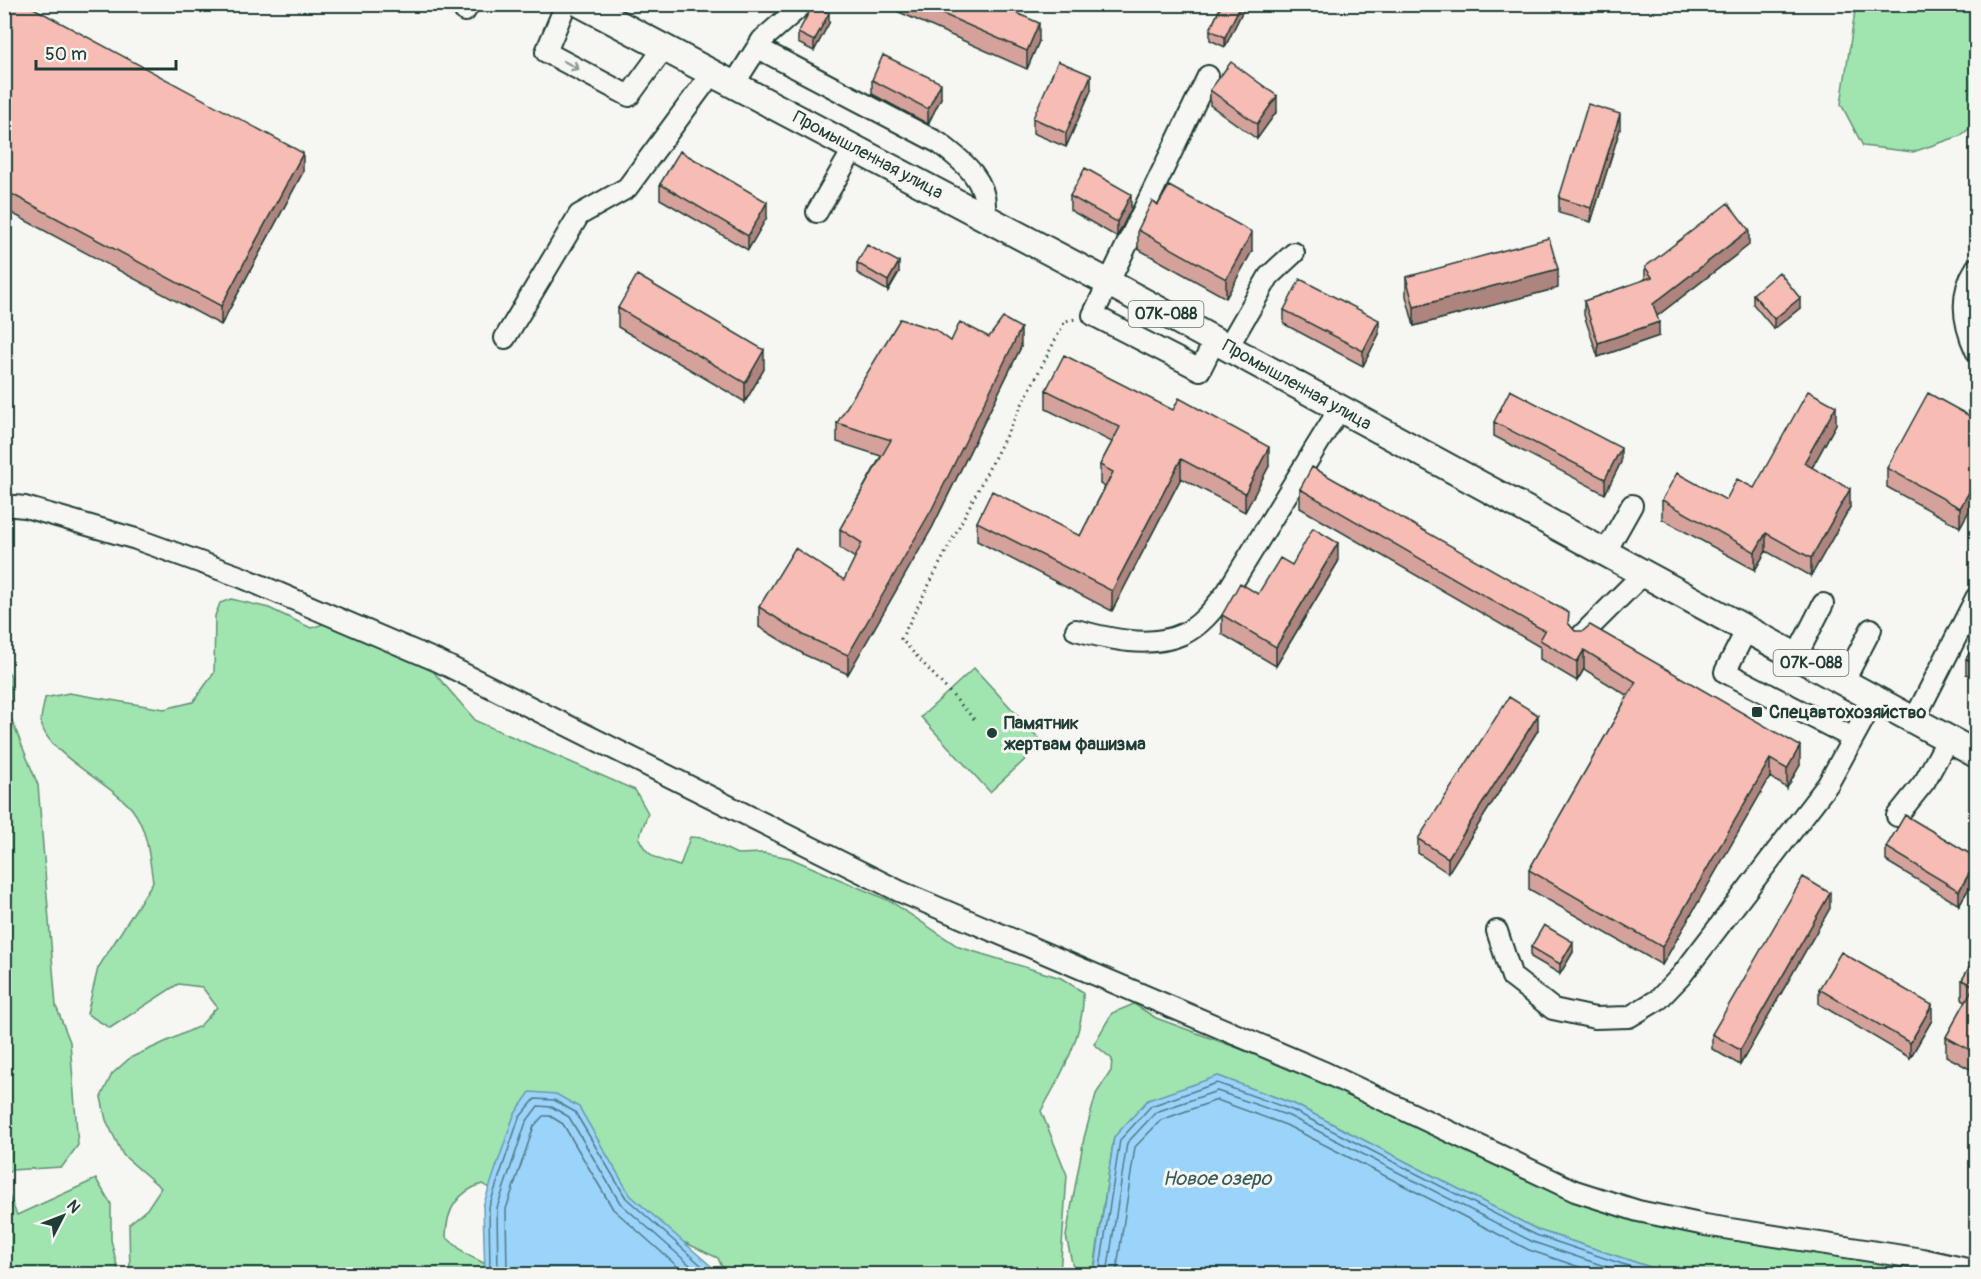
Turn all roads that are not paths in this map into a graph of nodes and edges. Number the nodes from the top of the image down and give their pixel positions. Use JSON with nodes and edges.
{"nodes":[{"id":1,"x":566,"y":4,"type":"edge"},
{"id":2,"x":581,"y":4,"type":"edge"},
{"id":3,"x":804,"y":4,"type":"edge"},
{"id":4,"x":664,"y":48,"type":"junction"},
{"id":5,"x":758,"y":48,"type":"junction"},
{"id":6,"x":1208,"y":76,"type":"dead end"},
{"id":7,"x":723,"y":79,"type":"junction"},
{"id":8,"x":854,"y":148,"type":"junction"},
{"id":9,"x":816,"y":212,"type":"dead end"},
{"id":10,"x":984,"y":216,"type":"junction"},
{"id":11,"x":1294,"y":253,"type":"dead end"},
{"id":12,"x":1977,"y":268,"type":"edge"},
{"id":13,"x":1109,"y":283,"type":"junction"},
{"id":14,"x":505,"y":338,"type":"dead end"},
{"id":15,"x":1222,"y":344,"type":"junction"},
{"id":16,"x":1977,"y":351,"type":"edge"},
{"id":17,"x":1340,"y":408,"type":"junction"},
{"id":18,"x":4,"y":505,"type":"edge"},
{"id":19,"x":1632,"y":505,"type":"dead end"},
{"id":20,"x":1605,"y":553,"type":"junction"},
{"id":21,"x":1643,"y":574,"type":"junction"},
{"id":22,"x":1977,"y":598,"type":"edge"},
{"id":23,"x":1823,"y":604,"type":"dead end"},
{"id":24,"x":1747,"y":629,"type":"junction"},
{"id":25,"x":1871,"y":629,"type":"dead end"},
{"id":26,"x":1076,"y":630,"type":"dead end"},
{"id":27,"x":1579,"y":638,"type":"edge"},
{"id":28,"x":1797,"y":655,"type":"junction"},
{"id":29,"x":1844,"y":681,"type":"junction"},
{"id":30,"x":1875,"y":698,"type":"junction"},
{"id":31,"x":1914,"y":720,"type":"junction"},
{"id":32,"x":1853,"y":738,"type":"junction"},
{"id":33,"x":1948,"y":739,"type":"junction"},
{"id":34,"x":1977,"y":754,"type":"edge"},
{"id":35,"x":1897,"y":816,"type":"dead end"},
{"id":36,"x":1497,"y":931,"type":"dead end"},
{"id":37,"x":1977,"y":1271,"type":"edge"}],
"edges":[{"from":1,"to":4,"type":"lane","one_way":true},
{"from":2,"to":4,"type":"main road","name":"Промышленная улица","number":"07К-088"},
{"from":3,"to":5,"type":"lane"},
{"from":4,"to":7,"type":"main road","name":"Промышленная улица","number":"07К-088"},
{"from":5,"to":7,"type":"lane"},
{"from":5,"to":10,"type":"lane"},
{"from":6,"to":13,"type":"lane"},
{"from":7,"to":8,"type":"main road","name":"Промышленная улица","number":"07К-088"},
{"from":7,"to":14,"type":"lane"},
{"from":8,"to":9,"type":"lane"},
{"from":8,"to":10,"type":"main road","name":"Промышленная улица","number":"07К-088"},
{"from":10,"to":13,"type":"main road","name":"Промышленная улица","number":"07К-088"},
{"from":11,"to":15,"type":"lane"},
{"from":12,"to":16,"type":"lane"},
{"from":13,"to":15,"type":"main road","name":"Промышленная улица","number":"07К-088"},
{"from":13,"to":15,"type":"lane"},
{"from":15,"to":17,"type":"main road","name":"Промышленная улица","number":"07К-088"},
{"from":17,"to":20,"type":"main road","name":"Промышленная улица","number":"07К-088"},
{"from":17,"to":26,"type":"lane"},
{"from":18,"to":37,"type":"lane"},
{"from":19,"to":20,"type":"lane"},
{"from":20,"to":21,"type":"main road","name":"Промышленная улица","number":"07К-088"},
{"from":21,"to":24,"type":"main road","name":"Промышленная улица","number":"07К-088"},
{"from":21,"to":27,"type":"lane"},
{"from":22,"to":31,"type":"lane"},
{"from":23,"to":28,"type":"lane"},
{"from":24,"to":28,"type":"main road","name":"Промышленная улица","number":"07К-088"},
{"from":24,"to":32,"type":"lane"},
{"from":25,"to":29,"type":"lane"},
{"from":28,"to":29,"type":"main road","name":"Промышленная улица","number":"07К-088"},
{"from":29,"to":30,"type":"main road","name":"Промышленная улица","number":"07К-088"},
{"from":30,"to":31,"type":"main road","name":"Промышленная улица","number":"07К-088"},
{"from":30,"to":32,"type":"lane"},
{"from":31,"to":33,"type":"main road","name":"Промышленная улица","number":"07К-088"},
{"from":32,"to":36,"type":"lane"},
{"from":33,"to":34,"type":"main road","name":"Промышленная улица","number":"07К-088"},
{"from":33,"to":35,"type":"lane"}]}
